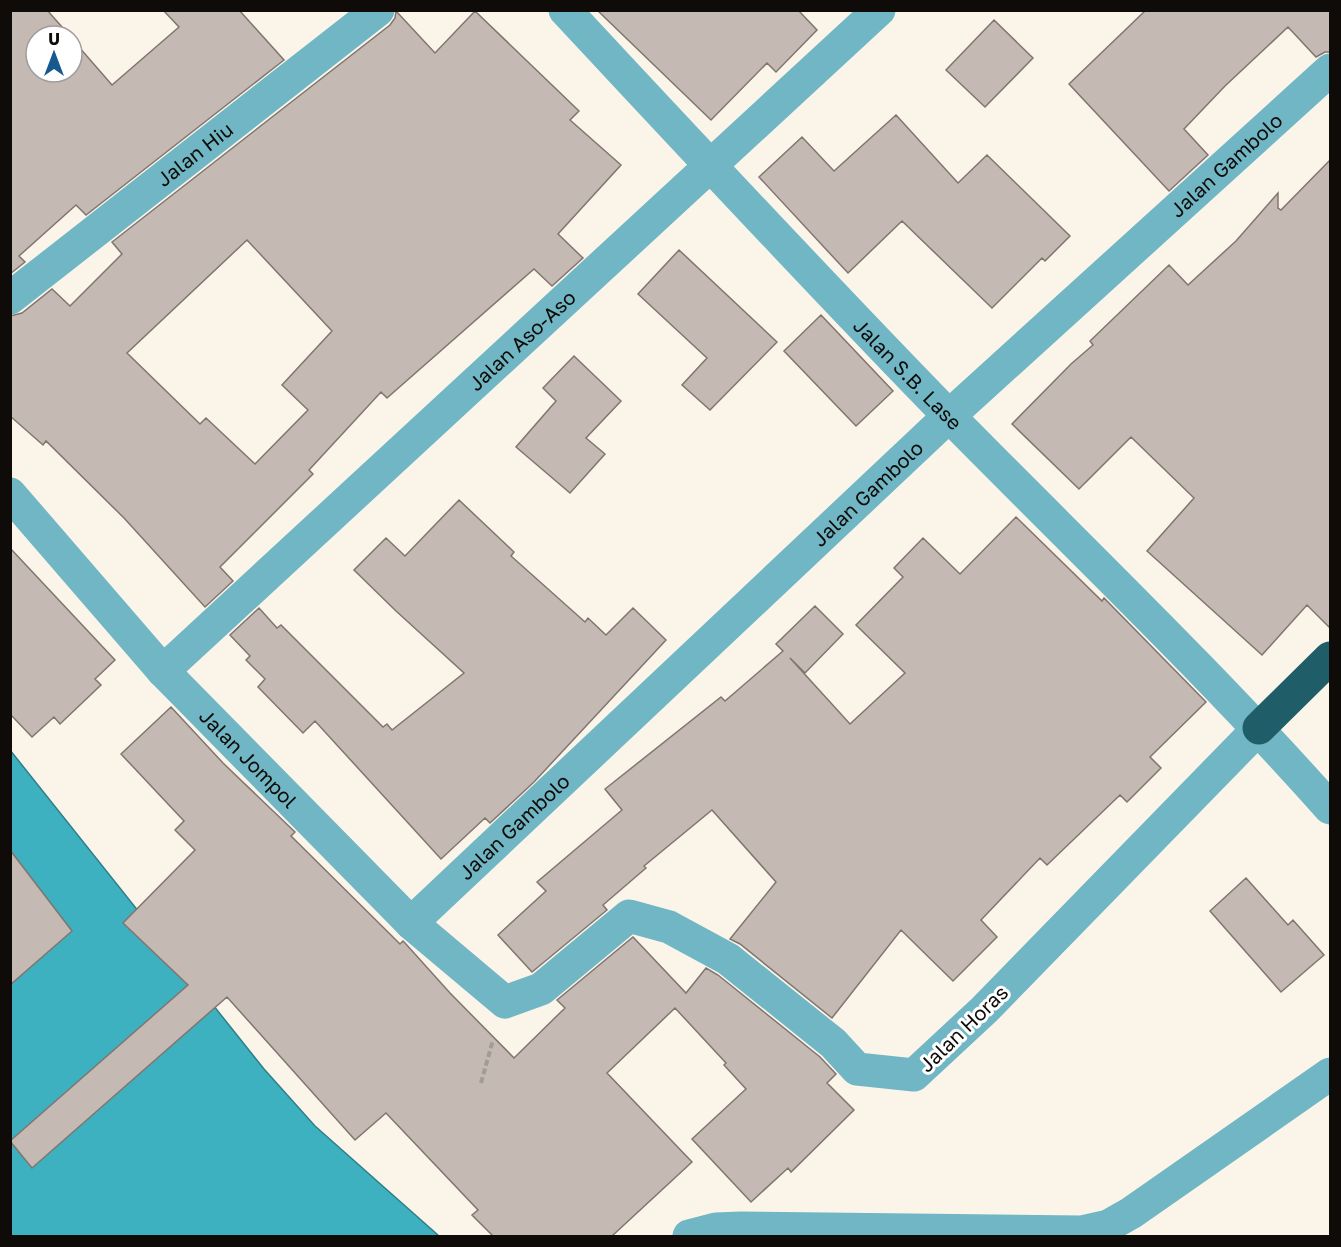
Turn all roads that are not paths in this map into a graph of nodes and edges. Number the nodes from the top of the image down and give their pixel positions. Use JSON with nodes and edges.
{"nodes":[{"id":1,"x":378,"y":10,"type":"edge"},
{"id":2,"x":565,"y":10,"type":"edge"},
{"id":3,"x":879,"y":10,"type":"edge"},
{"id":4,"x":1330,"y":70,"type":"edge"},
{"id":5,"x":711,"y":167,"type":"junction"},
{"id":6,"x":10,"y":298,"type":"edge"},
{"id":7,"x":949,"y":416,"type":"junction"},
{"id":8,"x":10,"y":494,"type":"edge"},
{"id":9,"x":1330,"y":658,"type":"edge"},
{"id":10,"x":164,"y":671,"type":"junction"},
{"id":11,"x":1259,"y":728,"type":"junction"},
{"id":12,"x":1330,"y":808,"type":"edge"},
{"id":13,"x":411,"y":923,"type":"junction"},
{"id":14,"x":505,"y":1002,"type":"joint"},
{"id":15,"x":1330,"y":1074,"type":"edge"},
{"id":16,"x":689,"y":1236,"type":"edge"}],
"edges":[{"from":1,"to":6,"type":"street","name":"Jalan Hiu"},
{"from":2,"to":5,"type":"street","name":"Jalan S.B. Lase"},
{"from":3,"to":5,"type":"street","name":"Jalan Aso-Aso"},
{"from":4,"to":7,"type":"street","name":"Jalan Gambolo"},
{"from":5,"to":7,"type":"street","name":"Jalan S.B. Lase"},
{"from":5,"to":10,"type":"street","name":"Jalan Aso-Aso"},
{"from":7,"to":11,"type":"street","name":"Jalan S.B. Lase"},
{"from":7,"to":13,"type":"street","name":"Jalan Gambolo"},
{"from":8,"to":10,"type":"street","name":"Jalan Jompol"},
{"from":9,"to":11,"type":"highway","name":"Jalan Horas"},
{"from":10,"to":13,"type":"street","name":"Jalan Jompol"},
{"from":11,"to":12,"type":"street","name":"Jalan S.B. Lase"},
{"from":11,"to":14,"type":"street","name":"Jalan Horas"},
{"from":13,"to":14,"type":"street","name":"Jalan Jompol"},
{"from":15,"to":16,"type":"street"}]}
